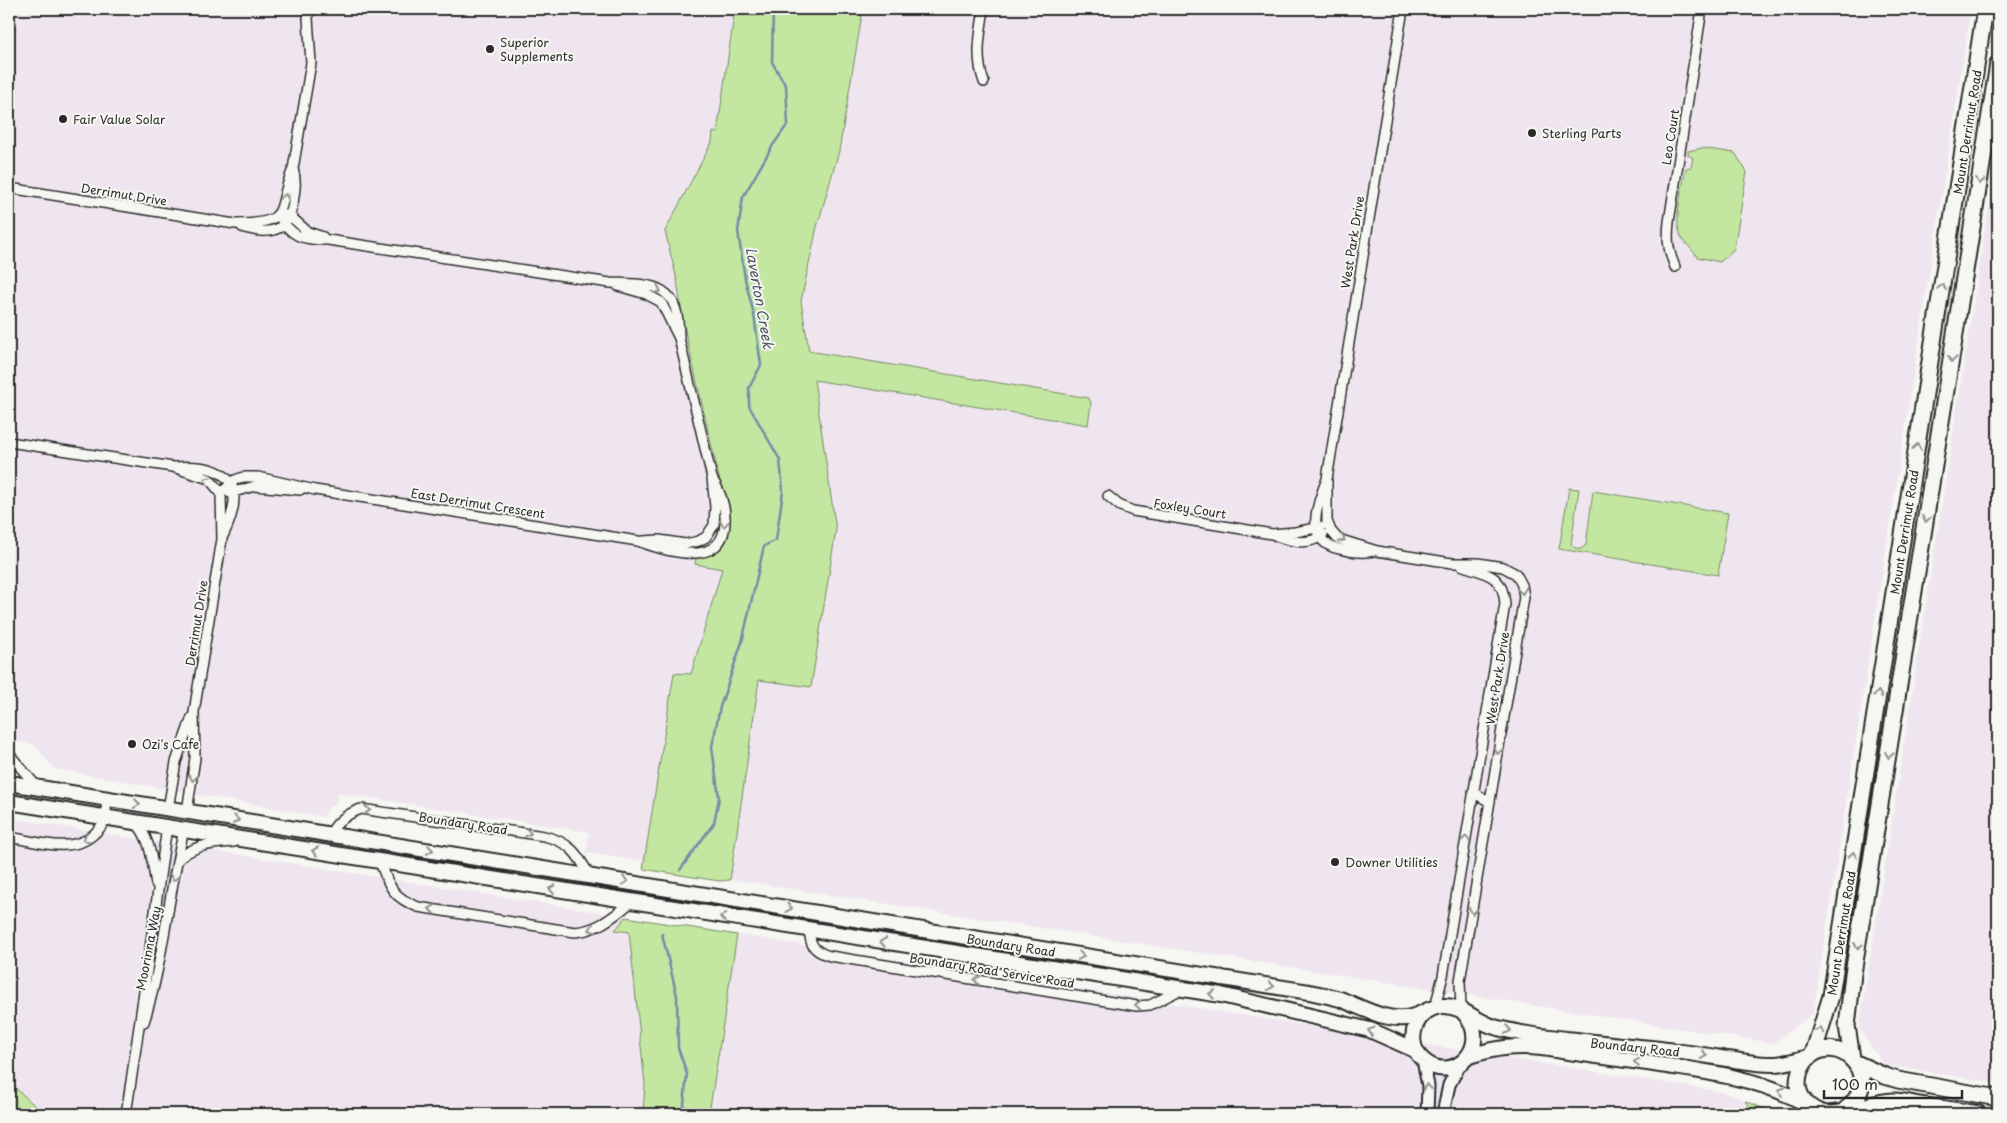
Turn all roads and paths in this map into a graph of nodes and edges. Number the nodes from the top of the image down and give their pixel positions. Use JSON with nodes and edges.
{"nodes":[{"id":1,"x":309,"y":9,"type":"edge"},
{"id":2,"x":984,"y":9,"type":"edge"},
{"id":3,"x":1403,"y":9,"type":"edge"},
{"id":4,"x":1702,"y":9,"type":"edge"},
{"id":5,"x":1985,"y":9,"type":"edge"},
{"id":6,"x":1998,"y":64,"type":"edge"},
{"id":7,"x":984,"y":82,"type":"dead end"},
{"id":8,"x":294,"y":169,"type":"junction"},
{"id":9,"x":9,"y":188,"type":"edge"},
{"id":10,"x":278,"y":214,"type":"junction"},
{"id":11,"x":290,"y":216,"type":"junction"},
{"id":12,"x":235,"y":224,"type":"junction"},
{"id":13,"x":284,"y":224,"type":"junction"},
{"id":14,"x":328,"y":240,"type":"junction"},
{"id":15,"x":1675,"y":267,"type":"dead end"},
{"id":16,"x":9,"y":442,"type":"edge"},
{"id":17,"x":173,"y":467,"type":"junction"},
{"id":18,"x":712,"y":478,"type":"junction"},
{"id":19,"x":1327,"y":480,"type":"junction"},
{"id":20,"x":231,"y":482,"type":"junction"},
{"id":21,"x":315,"y":490,"type":"junction"},
{"id":22,"x":221,"y":493,"type":"junction"},
{"id":23,"x":234,"y":493,"type":"junction"},
{"id":24,"x":1108,"y":496,"type":"dead end"},
{"id":25,"x":1316,"y":527,"type":"junction"},
{"id":26,"x":1330,"y":528,"type":"junction"},
{"id":27,"x":1272,"y":534,"type":"junction"},
{"id":28,"x":1319,"y":538,"type":"junction"},
{"id":29,"x":222,"y":539,"type":"junction"},
{"id":30,"x":638,"y":541,"type":"junction"},
{"id":31,"x":1377,"y":550,"type":"junction"},
{"id":32,"x":1452,"y":563,"type":"junction"},
{"id":33,"x":1516,"y":574,"type":"junction"},
{"id":34,"x":1500,"y":582,"type":"junction"},
{"id":35,"x":194,"y":712,"type":"junction"},
{"id":36,"x":9,"y":754,"type":"edge"},
{"id":37,"x":9,"y":783,"type":"edge"},
{"id":38,"x":38,"y":788,"type":"junction"},
{"id":39,"x":1492,"y":788,"type":"junction"},
{"id":40,"x":1473,"y":792,"type":"junction"},
{"id":41,"x":106,"y":799,"type":"junction"},
{"id":42,"x":9,"y":802,"type":"edge"},
{"id":43,"x":1490,"y":802,"type":"junction"},
{"id":44,"x":168,"y":809,"type":"junction"},
{"id":45,"x":187,"y":812,"type":"junction"},
{"id":46,"x":105,"y":818,"type":"junction"},
{"id":47,"x":135,"y":822,"type":"junction"},
{"id":48,"x":167,"y":827,"type":"junction"},
{"id":49,"x":184,"y":830,"type":"junction"},
{"id":50,"x":330,"y":835,"type":"junction"},
{"id":51,"x":9,"y":837,"type":"edge"},
{"id":52,"x":249,"y":841,"type":"junction"},
{"id":53,"x":348,"y":857,"type":"junction"},
{"id":54,"x":177,"y":861,"type":"junction"},
{"id":55,"x":380,"y":862,"type":"junction"},
{"id":56,"x":590,"y":876,"type":"junction"},
{"id":57,"x":157,"y":894,"type":"junction"},
{"id":58,"x":632,"y":902,"type":"junction"},
{"id":59,"x":813,"y":912,"type":"junction"},
{"id":60,"x":810,"y":931,"type":"junction"},
{"id":61,"x":1183,"y":989,"type":"junction"},
{"id":62,"x":1432,"y":1008,"type":"junction"},
{"id":63,"x":1462,"y":1011,"type":"junction"},
{"id":64,"x":138,"y":1039,"type":"junction"},
{"id":65,"x":1419,"y":1055,"type":"junction"},
{"id":66,"x":1812,"y":1055,"type":"junction"},
{"id":67,"x":1465,"y":1060,"type":"junction"},
{"id":68,"x":1854,"y":1060,"type":"junction"},
{"id":69,"x":1998,"y":1098,"type":"edge"},
{"id":70,"x":1806,"y":1104,"type":"junction"},
{"id":71,"x":1846,"y":1110,"type":"junction"},
{"id":72,"x":1942,"y":1111,"type":"edge"},
{"id":73,"x":126,"y":1114,"type":"edge"},
{"id":74,"x":1427,"y":1114,"type":"edge"},
{"id":75,"x":1443,"y":1114,"type":"edge"},
{"id":76,"x":1979,"y":1114,"type":"edge"}],
"edges":[{"from":1,"to":8,"type":"street"},
{"from":2,"to":7,"type":"street"},
{"from":3,"to":19,"type":"street","name":"West Park Drive"},
{"from":4,"to":15,"type":"street","name":"Leo Court"},
{"from":66,"to":5,"type":"main road","name":"Mount Derrimut Road","one_way":true},
{"from":6,"to":68,"type":"main road","name":"Mount Derrimut Road","one_way":true},
{"from":10,"to":8,"type":"street","one_way":true},
{"from":8,"to":11,"type":"street"},
{"from":9,"to":12,"type":"street","name":"Derrimut Drive"},
{"from":10,"to":11,"type":"street"},
{"from":10,"to":12,"type":"street","name":"Derrimut Drive"},
{"from":10,"to":13,"type":"street"},
{"from":11,"to":13,"type":"street"},
{"from":11,"to":14,"type":"street","name":"East Derrimut Crescent"},
{"from":12,"to":13,"type":"street","name":"Derrimut Drive"},
{"from":13,"to":14,"type":"street","name":"East Derrimut Crescent"},
{"from":14,"to":18,"type":"street","name":"East Derrimut Crescent"},
{"from":16,"to":17,"type":"street"},
{"from":17,"to":20,"type":"street"},
{"from":22,"to":17,"type":"street","one_way":true},
{"from":18,"to":30,"type":"street","name":"East Derrimut Crescent"},
{"from":18,"to":30,"type":"street","name":"East Derrimut Crescent","one_way":true},
{"from":19,"to":25,"type":"street","name":"West Park Drive"},
{"from":19,"to":26,"type":"street","name":"West Park Drive"},
{"from":20,"to":21,"type":"street","name":"East Derrimut Crescent"},
{"from":20,"to":22,"type":"street"},
{"from":20,"to":23,"type":"street","name":"Derrimut Drive"},
{"from":21,"to":23,"type":"street","name":"East Derrimut Crescent"},
{"from":21,"to":30,"type":"street","name":"East Derrimut Crescent"},
{"from":22,"to":23,"type":"street","name":"East Derrimut Crescent"},
{"from":22,"to":29,"type":"street","name":"Derrimut Drive"},
{"from":23,"to":29,"type":"street","name":"Derrimut Drive"},
{"from":24,"to":27,"type":"street","name":"Foxley Court"},
{"from":25,"to":26,"type":"street","name":"Foxley Court"},
{"from":25,"to":27,"type":"street","name":"Foxley Court"},
{"from":25,"to":28,"type":"street","name":"West Park Drive"},
{"from":26,"to":28,"type":"street"},
{"from":26,"to":31,"type":"street","one_way":true},
{"from":27,"to":28,"type":"street","name":"Foxley Court"},
{"from":28,"to":31,"type":"street"},
{"from":29,"to":35,"type":"street","name":"Derrimut Drive"},
{"from":31,"to":32,"type":"street"},
{"from":32,"to":33,"type":"street"},
{"from":32,"to":34,"type":"street"},
{"from":33,"to":34,"type":"street"},
{"from":33,"to":39,"type":"street","name":"West Park Drive","one_way":true},
{"from":34,"to":40,"type":"street","name":"West Park Drive"},
{"from":35,"to":44,"type":"street","name":"Derrimut Drive"},
{"from":35,"to":45,"type":"street","name":"Derrimut Drive","one_way":true},
{"from":36,"to":38,"type":"street"},
{"from":37,"to":38,"type":"main road","name":"Boundary Road"},
{"from":38,"to":41,"type":"main road","name":"Boundary Road"},
{"from":39,"to":40,"type":"street"},
{"from":39,"to":43,"type":"street","name":"West Park Drive"},
{"from":40,"to":43,"type":"street"},
{"from":62,"to":40,"type":"street","name":"West Park Drive","one_way":true},
{"from":41,"to":44,"type":"main road","name":"Boundary Road","one_way":true},
{"from":41,"to":46,"type":"street"},
{"from":42,"to":46,"type":"main road","name":"Boundary Road"},
{"from":43,"to":63,"type":"street","name":"West Park Drive","one_way":true},
{"from":44,"to":45,"type":"main road","name":"Boundary Road"},
{"from":44,"to":48,"type":"main road"},
{"from":45,"to":49,"type":"main road"},
{"from":45,"to":50,"type":"main road","name":"Boundary Road","one_way":true},
{"from":46,"to":47,"type":"main road","name":"Boundary Road"},
{"from":46,"to":51,"type":"street","one_way":true},
{"from":47,"to":48,"type":"main road","name":"Boundary Road"},
{"from":47,"to":57,"type":"street","name":"Moorinna Way"},
{"from":48,"to":49,"type":"main road","name":"Boundary Road"},
{"from":48,"to":57,"type":"street","name":"Moorinna Way"},
{"from":49,"to":52,"type":"main road","name":"Boundary Road"},
{"from":49,"to":54,"type":"street","name":"Moorinna Way"},
{"from":50,"to":53,"type":"main road"},
{"from":50,"to":56,"type":"main road","name":"Boundary Road","one_way":true},
{"from":50,"to":56,"type":"street","name":"Boundary Road","one_way":true},
{"from":53,"to":52,"type":"main road","name":"Boundary Road","one_way":true},
{"from":52,"to":54,"type":"street"},
{"from":53,"to":55,"type":"main road","name":"Boundary Road"},
{"from":54,"to":64,"type":"street","name":"Moorinna Way","one_way":true},
{"from":58,"to":55,"type":"main road","name":"Boundary Road","one_way":true},
{"from":58,"to":55,"type":"street","one_way":true},
{"from":56,"to":59,"type":"main road","name":"Boundary Road","one_way":true},
{"from":57,"to":64,"type":"street","name":"Moorinna Way"},
{"from":60,"to":58,"type":"main road","name":"Boundary Road","one_way":true},
{"from":59,"to":60,"type":"main road"},
{"from":59,"to":62,"type":"main road","name":"Boundary Road","one_way":true},
{"from":61,"to":60,"type":"main road","name":"Boundary Road","one_way":true},
{"from":61,"to":60,"type":"street","name":"Boundary Road Service Road","one_way":true},
{"from":65,"to":61,"type":"main road","name":"Boundary Road","one_way":true},
{"from":62,"to":63,"type":"main road"},
{"from":62,"to":65,"type":"main road"},
{"from":63,"to":66,"type":"main road","name":"Boundary Road","one_way":true},
{"from":63,"to":67,"type":"main road"},
{"from":64,"to":73,"type":"street","name":"Moorinna Way"},
{"from":65,"to":67,"type":"main road"},
{"from":74,"to":65,"type":"street","one_way":true},
{"from":66,"to":68,"type":"main road"},
{"from":66,"to":70,"type":"main road"},
{"from":70,"to":67,"type":"main road","name":"Boundary Road","one_way":true},
{"from":67,"to":75,"type":"street"},
{"from":68,"to":69,"type":"main road"},
{"from":68,"to":71,"type":"main road"},
{"from":70,"to":71,"type":"main road"},
{"from":71,"to":72,"type":"main road"},
{"from":72,"to":76,"type":"main road"}]}
